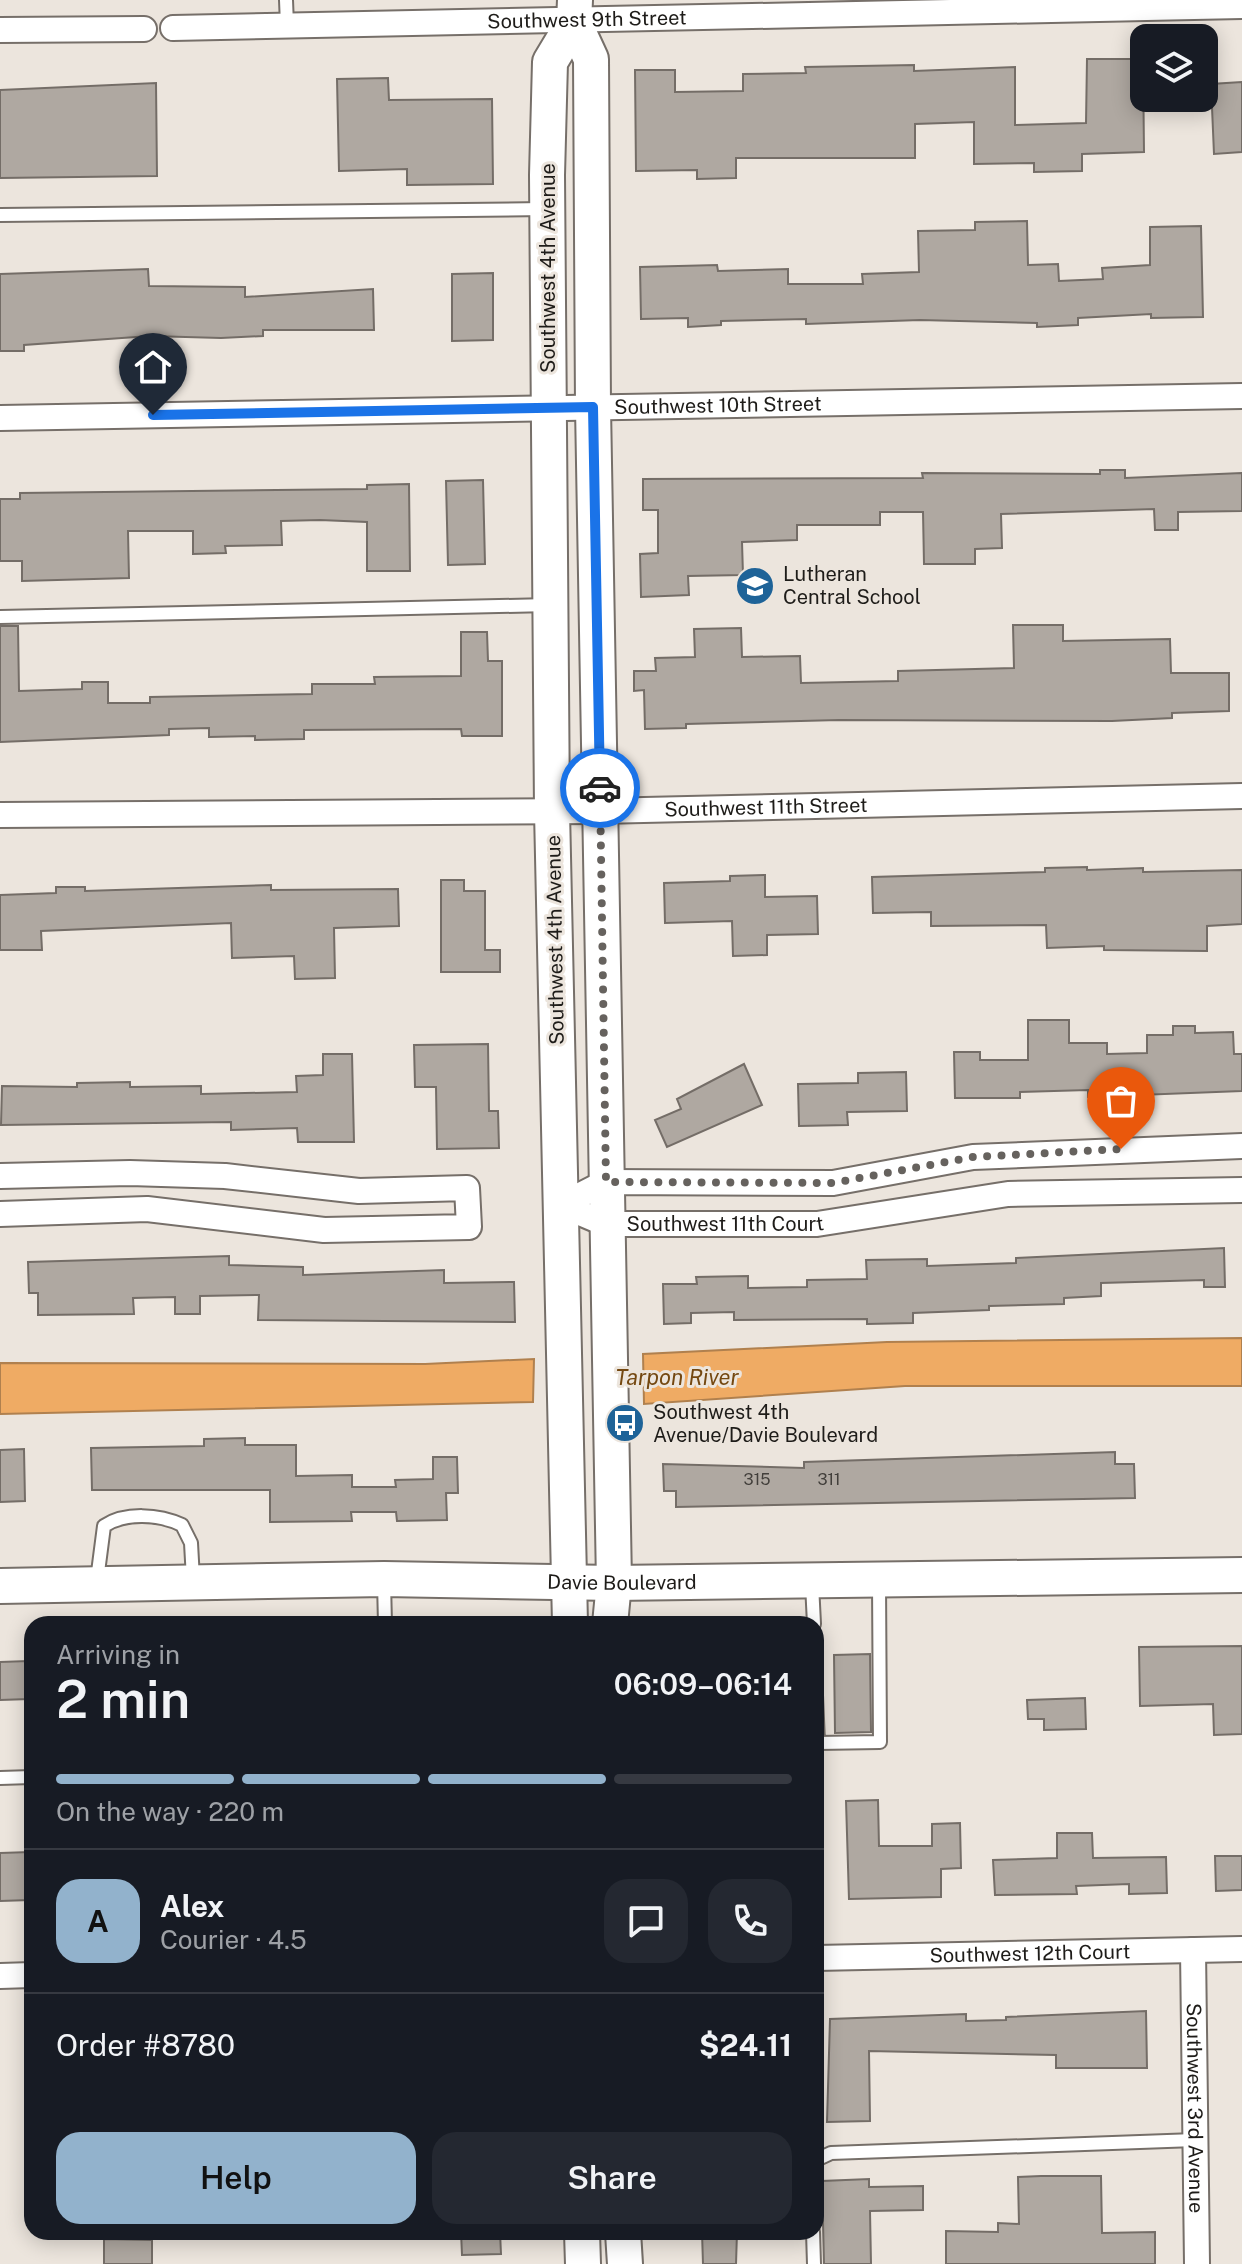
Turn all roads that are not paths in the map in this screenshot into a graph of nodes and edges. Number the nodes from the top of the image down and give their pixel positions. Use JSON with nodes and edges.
{"nodes":[{"id":1,"x":286,"y":0,"type":"edge"},
{"id":2,"x":1242,"y":6,"type":"edge"},
{"id":3,"x":783,"y":8,"type":"edge"},
{"id":4,"x":574,"y":11,"type":"edge"},
{"id":5,"x":287,"y":25,"type":"junction"},
{"id":6,"x":173,"y":28,"type":"dead end"},
{"id":7,"x":144,"y":29,"type":"dead end"},
{"id":8,"x":0,"y":30,"type":"edge"},
{"id":9,"x":547,"y":209,"type":"junction"},
{"id":10,"x":0,"y":215,"type":"edge"},
{"id":11,"x":1242,"y":396,"type":"edge"},
{"id":12,"x":549,"y":407,"type":"junction"},
{"id":13,"x":593,"y":407,"type":"junction"},
{"id":14,"x":0,"y":418,"type":"edge"},
{"id":15,"x":550,"y":604,"type":"junction"},
{"id":16,"x":0,"y":617,"type":"edge"},
{"id":17,"x":1242,"y":796,"type":"edge"},
{"id":18,"x":552,"y":811,"type":"junction"},
{"id":19,"x":600,"y":811,"type":"junction"},
{"id":20,"x":0,"y":815,"type":"edge"},
{"id":21,"x":1242,"y":1146,"type":"edge"},
{"id":22,"x":0,"y":1176,"type":"edge"},
{"id":23,"x":606,"y":1182,"type":"junction"},
{"id":24,"x":1242,"y":1190,"type":"edge"},
{"id":25,"x":561,"y":1205,"type":"junction"},
{"id":26,"x":0,"y":1214,"type":"edge"},
{"id":27,"x":606,"y":1224,"type":"junction"},
{"id":28,"x":1242,"y":1575,"type":"edge"},
{"id":29,"x":879,"y":1578,"type":"junction"},
{"id":30,"x":384,"y":1579,"type":"junction"},
{"id":31,"x":193,"y":1581,"type":"junction"},
{"id":32,"x":569,"y":1581,"type":"junction"},
{"id":33,"x":812,"y":1581,"type":"junction"},
{"id":34,"x":97,"y":1583,"type":"junction"},
{"id":35,"x":614,"y":1583,"type":"junction"},
{"id":36,"x":0,"y":1586,"type":"edge"},
{"id":37,"x":385,"y":1616,"type":"edge"},
{"id":38,"x":570,"y":1616,"type":"edge"},
{"id":39,"x":611,"y":1616,"type":"edge"},
{"id":40,"x":814,"y":1616,"type":"edge"},
{"id":41,"x":824,"y":1743,"type":"edge"},
{"id":42,"x":24,"y":1777,"type":"edge"},
{"id":43,"x":0,"y":1778,"type":"edge"},
{"id":44,"x":1242,"y":1949,"type":"edge"},
{"id":45,"x":1193,"y":1950,"type":"junction"},
{"id":46,"x":824,"y":1958,"type":"edge"},
{"id":47,"x":24,"y":1975,"type":"edge"},
{"id":48,"x":0,"y":1976,"type":"edge"},
{"id":49,"x":1195,"y":2140,"type":"junction"},
{"id":50,"x":824,"y":2156,"type":"edge"},
{"id":51,"x":582,"y":2240,"type":"edge"},
{"id":52,"x":624,"y":2240,"type":"edge"},
{"id":53,"x":813,"y":2240,"type":"edge"},
{"id":54,"x":583,"y":2264,"type":"edge"},
{"id":55,"x":625,"y":2264,"type":"edge"},
{"id":56,"x":814,"y":2264,"type":"edge"},
{"id":57,"x":1197,"y":2264,"type":"edge"}],
"edges":[{"from":1,"to":5,"type":"lane"},
{"from":2,"to":3,"type":"street","name":"Southwest 9th Street"},
{"from":3,"to":4,"type":"street","name":"Southwest 9th Street"},
{"from":4,"to":5,"type":"street","name":"Southwest 9th Street"},
{"from":4,"to":9,"type":"main road","name":"Southwest 4th Avenue"},
{"from":4,"to":13,"type":"main road"},
{"from":5,"to":6,"type":"street","name":"Southwest 9th Street"},
{"from":7,"to":8,"type":"street"},
{"from":9,"to":10,"type":"lane"},
{"from":9,"to":12,"type":"main road","name":"Southwest 4th Avenue"},
{"from":11,"to":13,"type":"street","name":"Southwest 10th Street"},
{"from":12,"to":13,"type":"street","name":"Southwest 10th Street"},
{"from":12,"to":14,"type":"street","name":"Southwest 10th Street"},
{"from":12,"to":15,"type":"main road","name":"Southwest 4th Avenue"},
{"from":13,"to":19,"type":"main road"},
{"from":15,"to":16,"type":"lane"},
{"from":15,"to":18,"type":"main road","name":"Southwest 4th Avenue"},
{"from":17,"to":19,"type":"street","name":"Southwest 11th Street"},
{"from":18,"to":19,"type":"street","name":"Southwest 11th Street"},
{"from":18,"to":20,"type":"street","name":"Southwest 11th Street"},
{"from":18,"to":25,"type":"main road","name":"Southwest 4th Avenue"},
{"from":19,"to":23,"type":"main road"},
{"from":21,"to":23,"type":"street","name":"Southwest 11th Court"},
{"from":22,"to":26,"type":"street"},
{"from":23,"to":25,"type":"street","name":"Southwest 11th Court"},
{"from":23,"to":27,"type":"main road"},
{"from":24,"to":27,"type":"street","name":"Southwest 11th Court"},
{"from":25,"to":27,"type":"street","name":"Southwest 11th Court"},
{"from":25,"to":32,"type":"main road","name":"Southwest 4th Avenue"},
{"from":27,"to":35,"type":"main road"},
{"from":28,"to":29,"type":"main road","name":"Davie Boulevard"},
{"from":29,"to":33,"type":"main road","name":"Davie Boulevard"},
{"from":29,"to":41,"type":"lane"},
{"from":30,"to":31,"type":"main road","name":"Davie Boulevard"},
{"from":30,"to":32,"type":"main road","name":"Davie Boulevard"},
{"from":30,"to":37,"type":"lane"},
{"from":31,"to":34,"type":"main road","name":"Davie Boulevard"},
{"from":31,"to":34,"type":"lane"},
{"from":32,"to":35,"type":"main road","name":"Davie Boulevard"},
{"from":32,"to":38,"type":"main road","name":"Southwest 4th Avenue"},
{"from":33,"to":35,"type":"main road","name":"Davie Boulevard"},
{"from":33,"to":40,"type":"lane"},
{"from":34,"to":36,"type":"main road","name":"Davie Boulevard"},
{"from":35,"to":39,"type":"main road"},
{"from":42,"to":43,"type":"lane"},
{"from":44,"to":45,"type":"street","name":"Southwest 12th Court"},
{"from":45,"to":46,"type":"street","name":"Southwest 12th Court"},
{"from":45,"to":49,"type":"street","name":"Southwest 3rd Avenue"},
{"from":47,"to":48,"type":"street"},
{"from":49,"to":50,"type":"lane"},
{"from":49,"to":57,"type":"street","name":"Southwest 3rd Avenue"},
{"from":51,"to":54,"type":"main road"},
{"from":52,"to":55,"type":"main road"},
{"from":53,"to":56,"type":"lane"}]}
